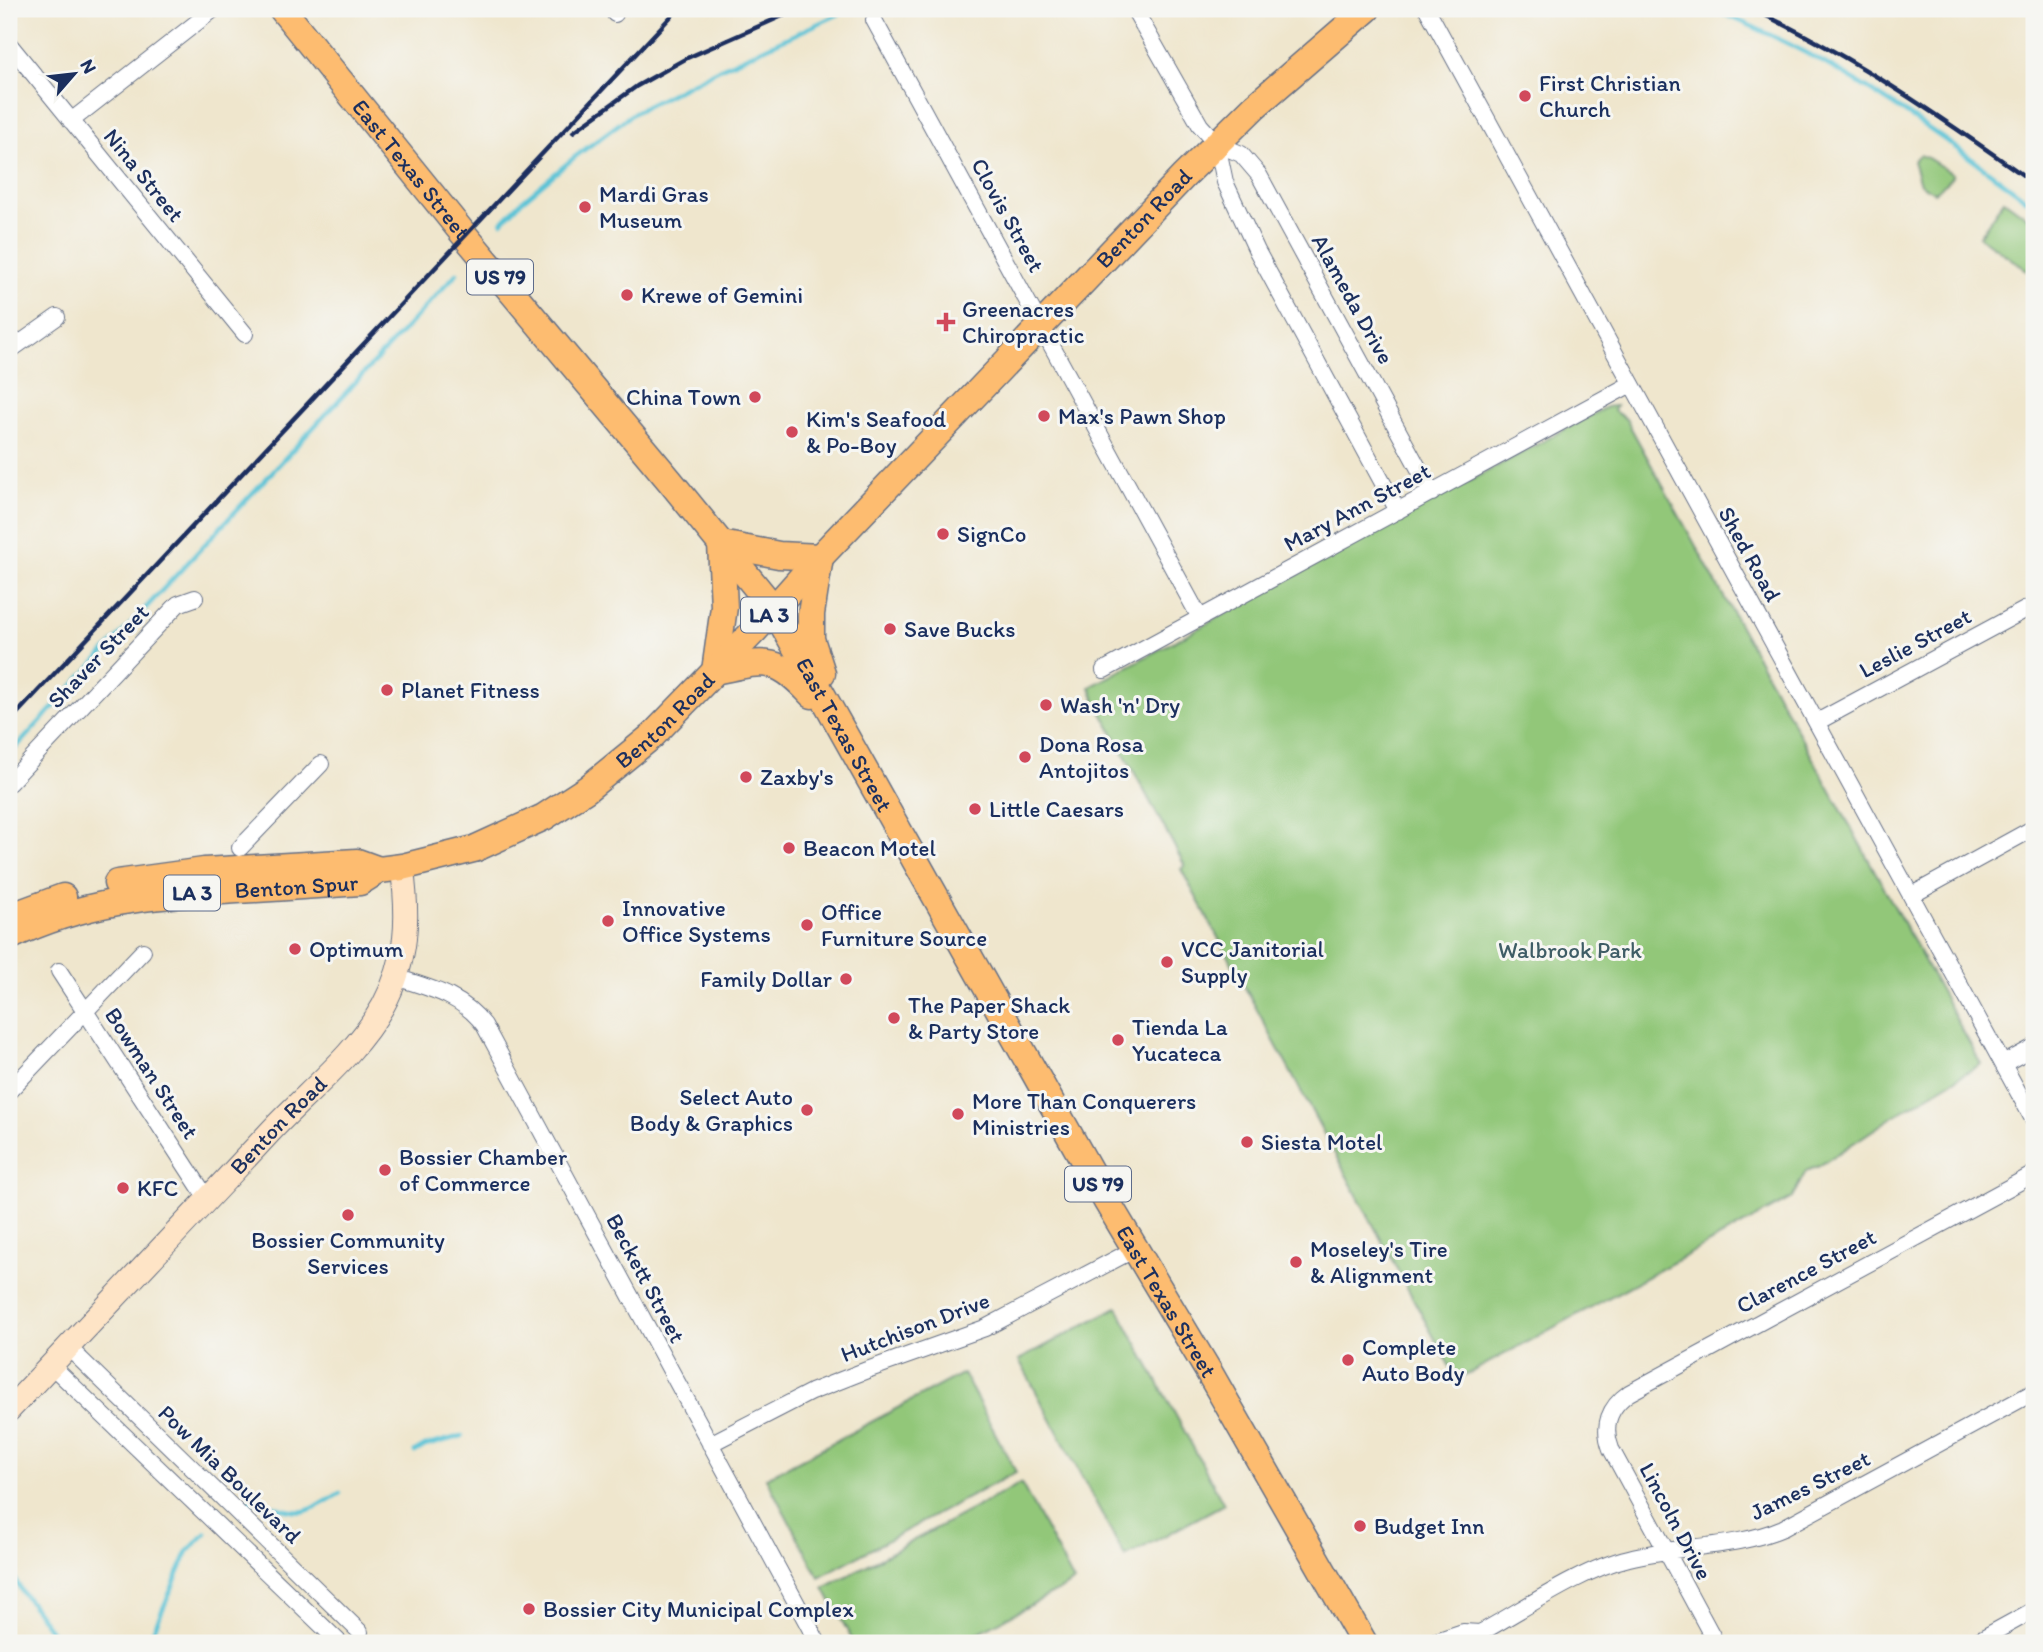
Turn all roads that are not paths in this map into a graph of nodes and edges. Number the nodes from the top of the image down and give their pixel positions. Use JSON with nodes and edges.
{"nodes":[{"id":1,"x":214,"y":9,"type":"edge"},
{"id":2,"x":282,"y":9,"type":"edge"},
{"id":3,"x":1135,"y":9,"type":"edge"},
{"id":4,"x":1367,"y":9,"type":"edge"},
{"id":5,"x":1426,"y":9,"type":"edge"},
{"id":6,"x":874,"y":20,"type":"dead end"},
{"id":7,"x":9,"y":44,"type":"edge"},
{"id":8,"x":71,"y":121,"type":"junction"},
{"id":9,"x":1217,"y":144,"type":"junction"},
{"id":10,"x":57,"y":317,"type":"dead end"},
{"id":11,"x":1042,"y":325,"type":"junction"},
{"id":12,"x":245,"y":334,"type":"dead end"},
{"id":13,"x":11,"y":344,"type":"edge"},
{"id":14,"x":1631,"y":384,"type":"junction"},
{"id":15,"x":1432,"y":493,"type":"junction"},
{"id":16,"x":1398,"y":511,"type":"junction"},
{"id":17,"x":721,"y":544,"type":"junction"},
{"id":18,"x":820,"y":557,"type":"junction"},
{"id":19,"x":195,"y":598,"type":"dead end"},
{"id":20,"x":2034,"y":605,"type":"edge"},
{"id":21,"x":774,"y":610,"type":"junction"},
{"id":22,"x":1200,"y":618,"type":"junction"},
{"id":23,"x":1104,"y":670,"type":"dead end"},
{"id":24,"x":715,"y":671,"type":"junction"},
{"id":25,"x":837,"y":722,"type":"junction"},
{"id":26,"x":1817,"y":722,"type":"junction"},
{"id":27,"x":321,"y":764,"type":"dead end"},
{"id":28,"x":9,"y":783,"type":"edge"},
{"id":29,"x":2034,"y":828,"type":"edge"},
{"id":30,"x":240,"y":848,"type":"dead end"},
{"id":31,"x":391,"y":869,"type":"junction"},
{"id":32,"x":1912,"y":895,"type":"junction"},
{"id":33,"x":9,"y":917,"type":"edge"},
{"id":34,"x":9,"y":937,"type":"edge"},
{"id":35,"x":143,"y":951,"type":"dead end"},
{"id":36,"x":59,"y":971,"type":"dead end"},
{"id":37,"x":395,"y":977,"type":"junction"},
{"id":38,"x":85,"y":1011,"type":"junction"},
{"id":39,"x":2034,"y":1047,"type":"edge"},
{"id":40,"x":2003,"y":1064,"type":"junction"},
{"id":41,"x":9,"y":1091,"type":"edge"},
{"id":42,"x":2034,"y":1121,"type":"edge"},
{"id":43,"x":2034,"y":1174,"type":"edge"},
{"id":44,"x":208,"y":1199,"type":"junction"},
{"id":45,"x":1135,"y":1249,"type":"junction"},
{"id":46,"x":68,"y":1347,"type":"junction"},
{"id":47,"x":51,"y":1365,"type":"junction"},
{"id":48,"x":2034,"y":1392,"type":"edge"},
{"id":49,"x":9,"y":1410,"type":"edge"},
{"id":50,"x":1608,"y":1418,"type":"joint"},
{"id":51,"x":710,"y":1444,"type":"junction"},
{"id":52,"x":1666,"y":1551,"type":"junction"},
{"id":53,"x":2034,"y":1610,"type":"edge"},
{"id":54,"x":360,"y":1632,"type":"dead end"},
{"id":55,"x":1475,"y":1638,"type":"edge"},
{"id":56,"x":340,"y":1643,"type":"edge"},
{"id":57,"x":818,"y":1643,"type":"edge"},
{"id":58,"x":1364,"y":1643,"type":"edge"},
{"id":59,"x":1430,"y":1643,"type":"edge"},
{"id":60,"x":1716,"y":1643,"type":"edge"},
{"id":61,"x":1974,"y":1643,"type":"edge"}],
"edges":[{"from":1,"to":8,"type":"street"},
{"from":2,"to":17,"type":"main road","name":"East Texas Street","number":"US 79"},
{"from":3,"to":9,"type":"street","name":"Alameda Drive"},
{"from":4,"to":9,"type":"main road","name":"Benton Road","number":"LA 3"},
{"from":5,"to":14,"type":"street","name":"Shed Road"},
{"from":6,"to":11,"type":"street","name":"Clovis Street"},
{"from":7,"to":8,"type":"street","name":"Nina Street"},
{"from":8,"to":12,"type":"street","name":"Nina Street"},
{"from":9,"to":11,"type":"main road","name":"Benton Road","number":"LA 3"},
{"from":9,"to":15,"type":"street","name":"Alameda Drive"},
{"from":9,"to":16,"type":"street","name":"Alameda Drive"},
{"from":10,"to":13,"type":"street"},
{"from":11,"to":18,"type":"main road","name":"Benton Road","number":"LA 3"},
{"from":11,"to":22,"type":"street","name":"Clovis Street"},
{"from":14,"to":15,"type":"street","name":"Mary Ann Street"},
{"from":14,"to":26,"type":"street","name":"Shed Road"},
{"from":15,"to":16,"type":"street","name":"Mary Ann Street"},
{"from":16,"to":22,"type":"street","name":"Mary Ann Street"},
{"from":17,"to":18,"type":"main road"},
{"from":17,"to":21,"type":"main road","name":"East Texas Street","number":"US 79"},
{"from":17,"to":24,"type":"main road"},
{"from":18,"to":21,"type":"main road","name":"Benton Road","number":"LA 3"},
{"from":18,"to":25,"type":"main road"},
{"from":19,"to":28,"type":"street","name":"Shaver Street"},
{"from":20,"to":26,"type":"street","name":"Leslie Street"},
{"from":21,"to":24,"type":"main road","name":"Benton Road","number":"LA 3"},
{"from":21,"to":25,"type":"main road","name":"East Texas Street","number":"US 79"},
{"from":22,"to":23,"type":"street","name":"Mary Ann Street"},
{"from":24,"to":25,"type":"main road"},
{"from":24,"to":31,"type":"main road","name":"Benton Road","number":"LA 3"},
{"from":25,"to":45,"type":"main road","name":"East Texas Street","number":"US 79"},
{"from":26,"to":32,"type":"street","name":"Shed Road"},
{"from":27,"to":30,"type":"street"},
{"from":29,"to":32,"type":"street"},
{"from":31,"to":33,"type":"main road","name":"Benton Spur","number":"LA 3"},
{"from":31,"to":34,"type":"main road","name":"Benton Spur","number":"LA 3"},
{"from":31,"to":37,"type":"main road","name":"Benton Road"},
{"from":32,"to":40,"type":"street","name":"Shed Road"},
{"from":35,"to":38,"type":"street"},
{"from":36,"to":38,"type":"street","name":"Bowman Street"},
{"from":37,"to":44,"type":"main road","name":"Benton Road"},
{"from":37,"to":51,"type":"street","name":"Beckett Street"},
{"from":38,"to":41,"type":"street"},
{"from":38,"to":44,"type":"street","name":"Bowman Street"},
{"from":39,"to":40,"type":"street"},
{"from":40,"to":42,"type":"street","name":"Shed Road"},
{"from":43,"to":50,"type":"street","name":"Clarence Street"},
{"from":44,"to":46,"type":"main road","name":"Benton Road"},
{"from":45,"to":51,"type":"street","name":"Hutchison Drive"},
{"from":45,"to":58,"type":"main road","name":"East Texas Street","number":"US 79"},
{"from":46,"to":47,"type":"main road","name":"Benton Road"},
{"from":46,"to":54,"type":"street","name":"Pow Mia Boulevard"},
{"from":47,"to":49,"type":"main road","name":"Benton Road"},
{"from":47,"to":56,"type":"street","name":"Pow Mia Boulevard"},
{"from":48,"to":52,"type":"street","name":"James Street"},
{"from":50,"to":52,"type":"street","name":"Lincoln Drive"},
{"from":51,"to":57,"type":"street","name":"Beckett Street"},
{"from":52,"to":55,"type":"street","name":"James Street"},
{"from":52,"to":60,"type":"street","name":"Lincoln Drive"},
{"from":53,"to":61,"type":"street"},
{"from":55,"to":59,"type":"street","name":"James Street"}]}
